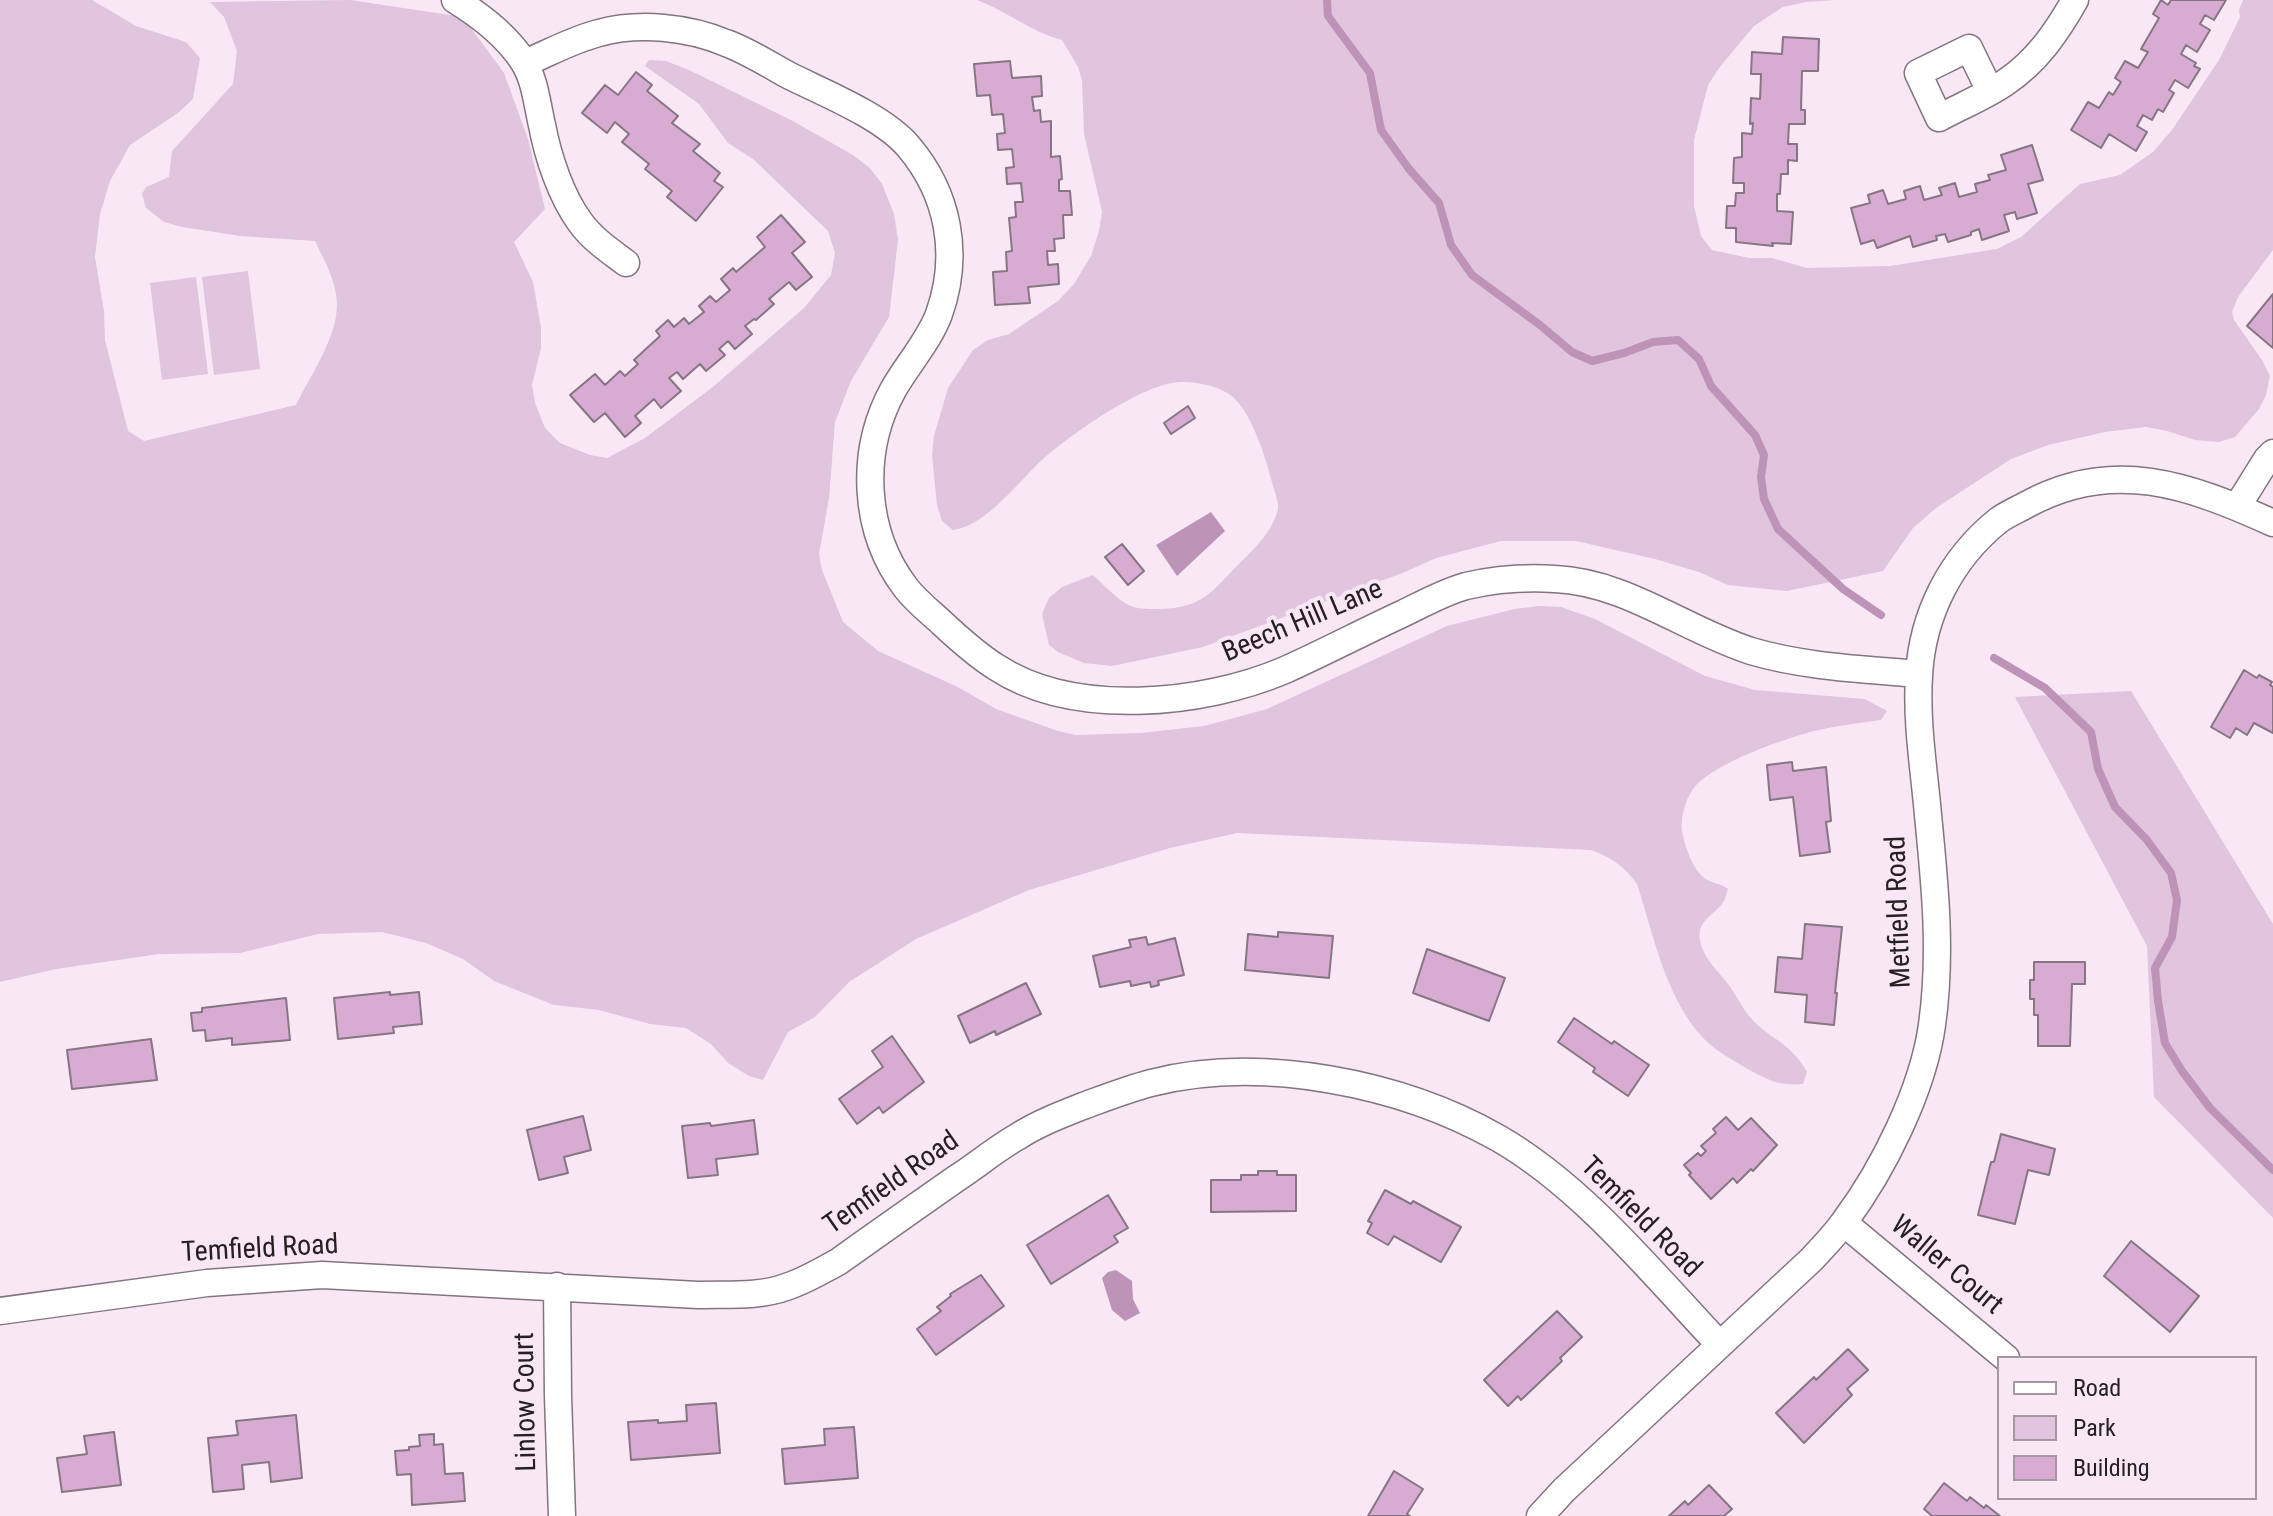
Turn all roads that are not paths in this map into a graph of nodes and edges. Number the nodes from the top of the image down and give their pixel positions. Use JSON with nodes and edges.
{"nodes":[{"id":1,"x":455,"y":0,"type":"edge"},
{"id":2,"x":2075,"y":0,"type":"edge"},
{"id":3,"x":525,"y":63,"type":"junction"},
{"id":4,"x":1990,"y":91,"type":"dead end"},
{"id":5,"x":626,"y":263,"type":"dead end"},
{"id":6,"x":2273,"y":453,"type":"edge"},
{"id":7,"x":2237,"y":507,"type":"junction"},
{"id":8,"x":2273,"y":523,"type":"edge"},
{"id":9,"x":1919,"y":674,"type":"junction"},
{"id":10,"x":1844,"y":1223,"type":"junction"},
{"id":11,"x":557,"y":1286,"type":"junction"},
{"id":12,"x":0,"y":1311,"type":"edge"},
{"id":13,"x":1719,"y":1344,"type":"junction"},
{"id":14,"x":2004,"y":1356,"type":"edge"},
{"id":15,"x":562,"y":1516,"type":"edge"},
{"id":16,"x":1540,"y":1516,"type":"edge"}],
"edges":[{"from":1,"to":3,"type":"street"},
{"from":2,"to":4,"type":"street"},
{"from":3,"to":5,"type":"street"},
{"from":3,"to":9,"type":"street","name":"Beech Hill Lane"},
{"from":6,"to":7,"type":"street"},
{"from":7,"to":8,"type":"street","name":"Metfield Road"},
{"from":7,"to":9,"type":"street","name":"Metfield Road"},
{"from":9,"to":10,"type":"street","name":"Metfield Road"},
{"from":10,"to":13,"type":"street","name":"Metfield Road"},
{"from":10,"to":14,"type":"street","name":"Waller Court"},
{"from":11,"to":12,"type":"street","name":"Temfield Road"},
{"from":11,"to":13,"type":"street","name":"Temfield Road"},
{"from":11,"to":15,"type":"street","name":"Linlow Court"},
{"from":13,"to":16,"type":"street","name":"Metfield Road"}]}
